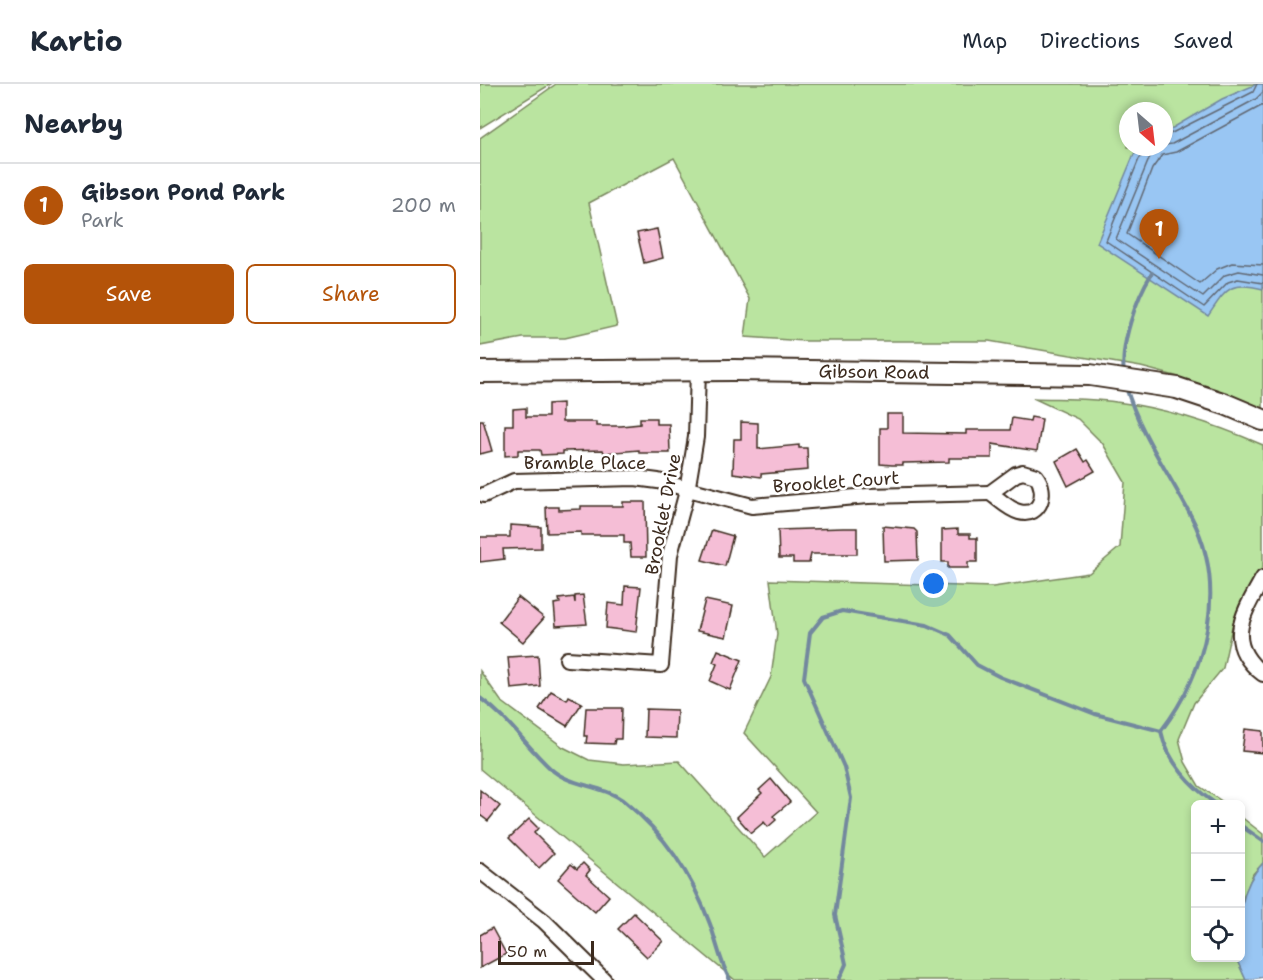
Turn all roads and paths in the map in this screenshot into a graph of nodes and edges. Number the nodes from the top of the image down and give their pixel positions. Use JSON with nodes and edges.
{"nodes":[{"id":1,"x":698,"y":370,"type":"junction"},
{"id":2,"x":480,"y":372,"type":"edge"},
{"id":3,"x":1263,"y":420,"type":"edge"},
{"id":4,"x":687,"y":491,"type":"junction"},
{"id":5,"x":990,"y":493,"type":"dead end"},
{"id":6,"x":484,"y":495,"type":"dead end"},
{"id":7,"x":1263,"y":578,"type":"edge"},
{"id":8,"x":567,"y":658,"type":"dead end"},
{"id":9,"x":1263,"y":674,"type":"edge"},
{"id":10,"x":480,"y":871,"type":"edge"},
{"id":11,"x":604,"y":980,"type":"edge"}],
"edges":[{"from":1,"to":2,"type":"street","name":"Gibson Road"},
{"from":1,"to":3,"type":"street","name":"Gibson Road"},
{"from":1,"to":4,"type":"street","name":"Brooklet Drive"},
{"from":4,"to":5,"type":"street","name":"Brooklet Court"},
{"from":4,"to":6,"type":"street","name":"Bramble Place"},
{"from":4,"to":8,"type":"street","name":"Brooklet Drive"},
{"from":7,"to":9,"type":"street"},
{"from":10,"to":11,"type":"street"}]}
